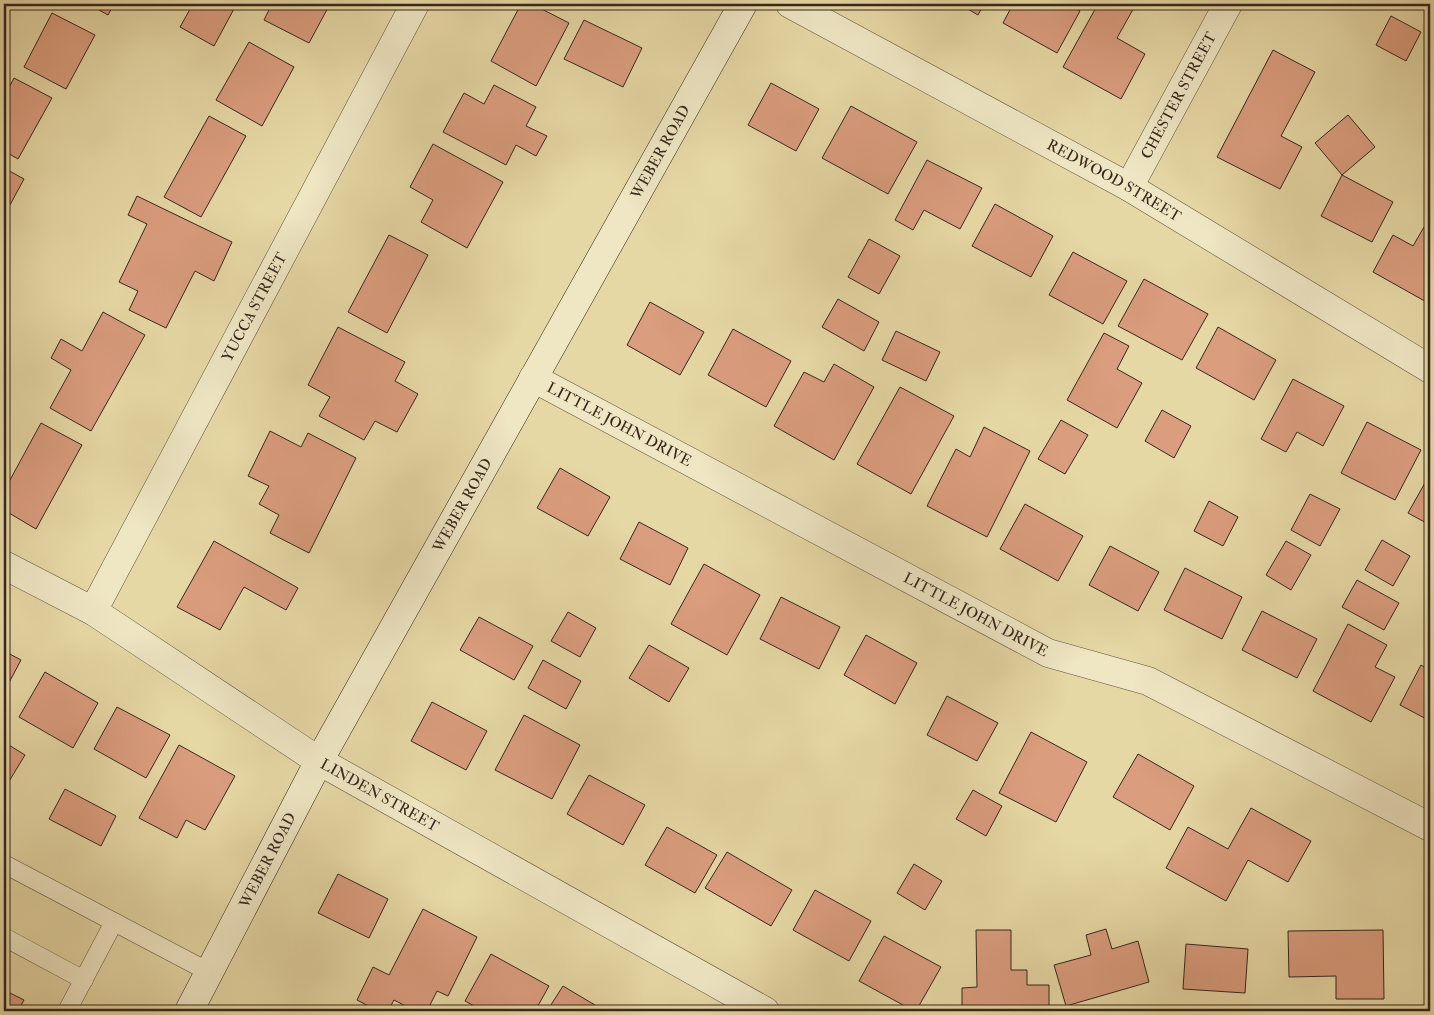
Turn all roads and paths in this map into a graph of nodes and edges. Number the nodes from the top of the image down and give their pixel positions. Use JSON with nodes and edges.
{"nodes":[{"id":1,"x":415,"y":4,"type":"edge"},
{"id":2,"x":743,"y":4,"type":"edge"},
{"id":3,"x":790,"y":4,"type":"edge"},
{"id":4,"x":1228,"y":4,"type":"edge"},
{"id":5,"x":1129,"y":187,"type":"junction"},
{"id":6,"x":1430,"y":369,"type":"edge"},
{"id":7,"x":533,"y":378,"type":"junction"},
{"id":8,"x":4,"y":564,"type":"edge"},
{"id":9,"x":93,"y":611,"type":"junction"},
{"id":10,"x":319,"y":761,"type":"junction"},
{"id":11,"x":1430,"y":827,"type":"edge"},
{"id":12,"x":4,"y":864,"type":"edge"},
{"id":13,"x":114,"y":922,"type":"junction"},
{"id":14,"x":4,"y":937,"type":"edge"},
{"id":15,"x":209,"y":972,"type":"junction"},
{"id":16,"x":84,"y":980,"type":"junction"},
{"id":17,"x":67,"y":1011,"type":"edge"},
{"id":18,"x":189,"y":1011,"type":"edge"},
{"id":19,"x":764,"y":1011,"type":"edge"}],
"edges":[{"from":1,"to":9,"type":"street","name":"YUCCA STREET"},
{"from":2,"to":7,"type":"street","name":"WEBER ROAD"},
{"from":3,"to":5,"type":"street","name":"REDWOOD STREET"},
{"from":4,"to":5,"type":"street","name":"CHESTER STREET"},
{"from":5,"to":6,"type":"street","name":"REDWOOD STREET"},
{"from":7,"to":10,"type":"street","name":"WEBER ROAD"},
{"from":7,"to":11,"type":"street","name":"LITTLE JOHN DRIVE"},
{"from":8,"to":9,"type":"street","name":"LINDEN STREET"},
{"from":9,"to":10,"type":"street","name":"LINDEN STREET"},
{"from":10,"to":15,"type":"street","name":"WEBER ROAD"},
{"from":10,"to":19,"type":"street","name":"LINDEN STREET"},
{"from":12,"to":13,"type":"lane"},
{"from":13,"to":15,"type":"lane"},
{"from":13,"to":16,"type":"lane"},
{"from":14,"to":16,"type":"lane"},
{"from":15,"to":18,"type":"street","name":"WEBER ROAD"},
{"from":16,"to":17,"type":"lane"}]}
